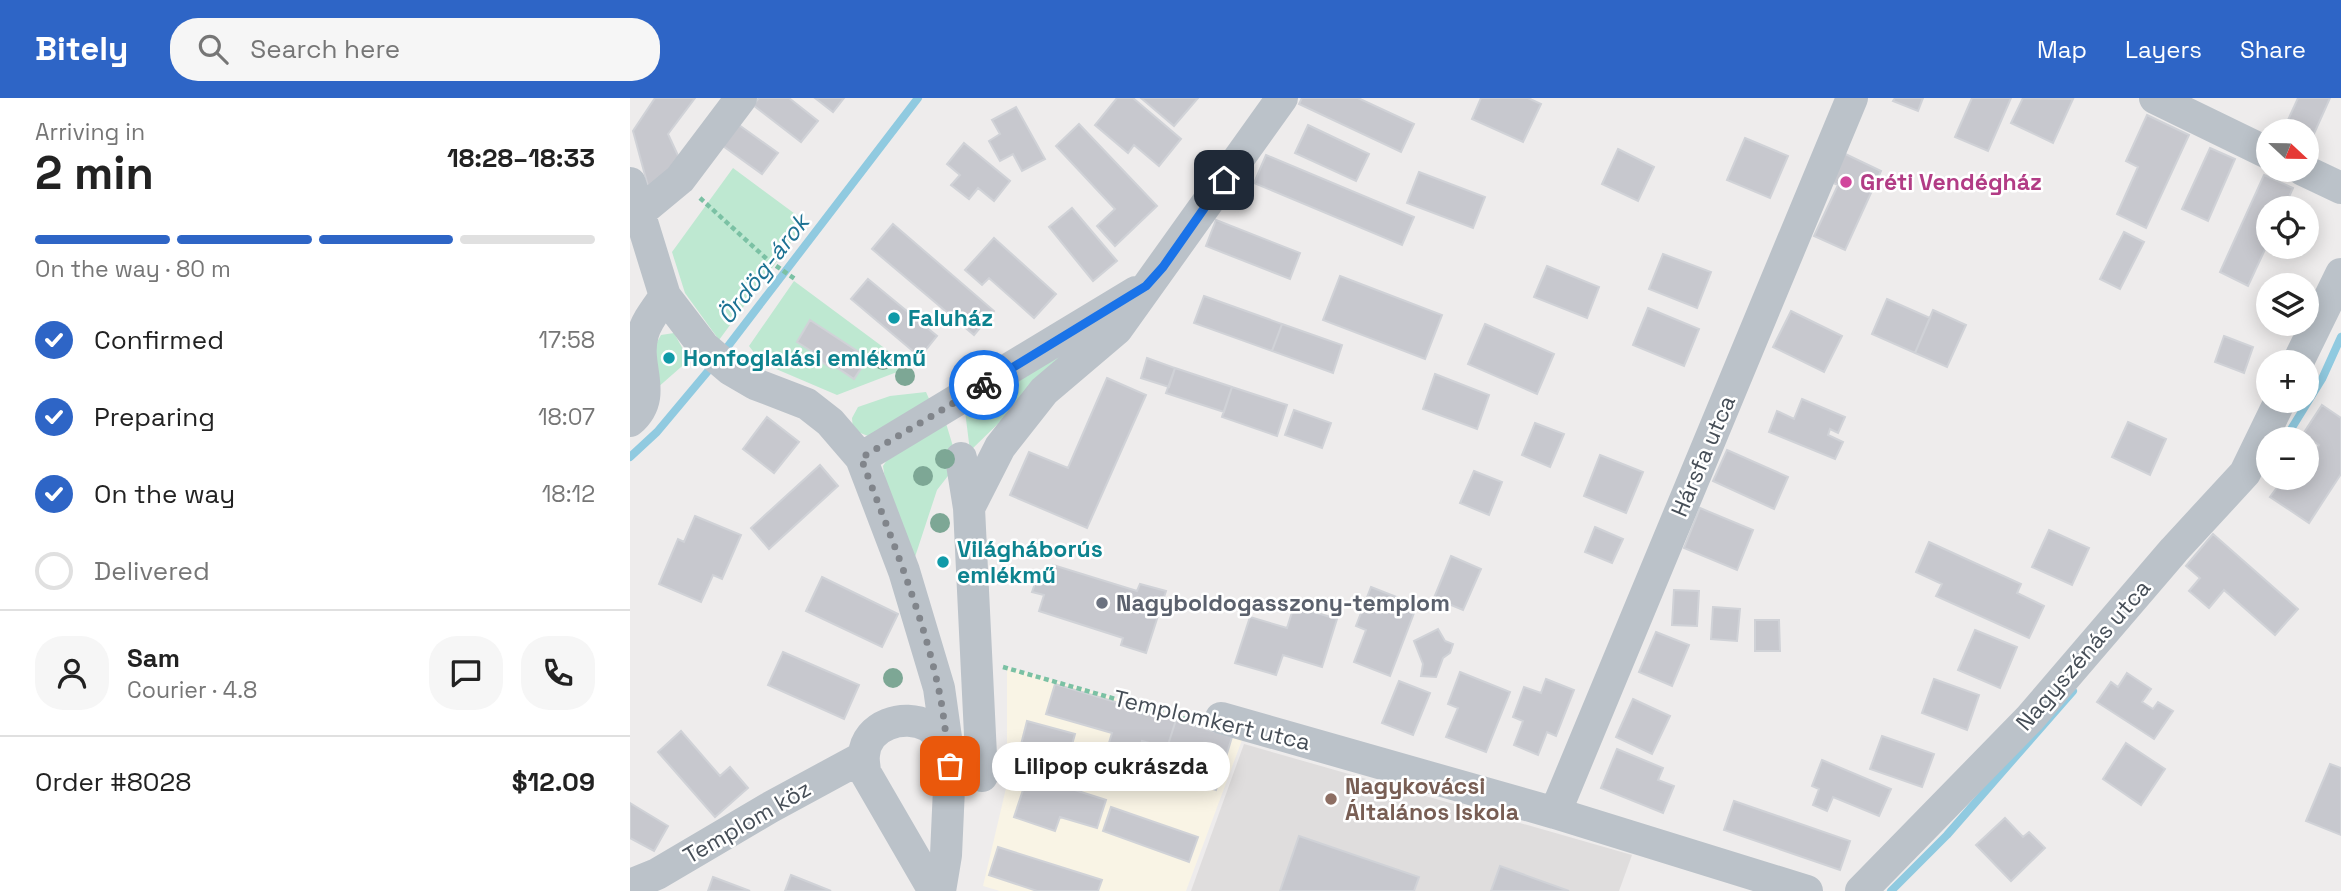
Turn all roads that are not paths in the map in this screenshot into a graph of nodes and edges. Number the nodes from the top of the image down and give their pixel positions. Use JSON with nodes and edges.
{"nodes":[{"id":1,"x":741,"y":98,"type":"edge"},
{"id":2,"x":1282,"y":98,"type":"edge"},
{"id":3,"x":1852,"y":98,"type":"edge"},
{"id":4,"x":2155,"y":98,"type":"edge"},
{"id":5,"x":2256,"y":147,"type":"edge"},
{"id":6,"x":2319,"y":178,"type":"edge"},
{"id":7,"x":630,"y":183,"type":"edge"},
{"id":8,"x":2341,"y":188,"type":"edge"},
{"id":9,"x":639,"y":213,"type":"junction"},
{"id":10,"x":2341,"y":274,"type":"edge"},
{"id":11,"x":1146,"y":286,"type":"junction"},
{"id":12,"x":665,"y":296,"type":"junction"},
{"id":13,"x":2304,"y":350,"type":"edge"},
{"id":14,"x":2274,"y":413,"type":"edge"},
{"id":15,"x":630,"y":421,"type":"edge"},
{"id":16,"x":861,"y":458,"type":"junction"},
{"id":17,"x":961,"y":458,"type":"dead end"},
{"id":18,"x":969,"y":508,"type":"junction"},
{"id":19,"x":1221,"y":718,"type":"road end"},
{"id":20,"x":947,"y":747,"type":"junction"},
{"id":21,"x":863,"y":757,"type":"junction"},
{"id":22,"x":982,"y":776,"type":"dead end"},
{"id":23,"x":1555,"y":813,"type":"junction"},
{"id":24,"x":630,"y":885,"type":"edge"},
{"id":25,"x":934,"y":891,"type":"edge"},
{"id":26,"x":940,"y":891,"type":"edge"},
{"id":27,"x":1807,"y":891,"type":"edge"},
{"id":28,"x":1861,"y":891,"type":"edge"}],
"edges":[{"from":1,"to":9,"type":"street"},
{"from":2,"to":11,"type":"street"},
{"from":3,"to":23,"type":"street","name":"Hársfa utca"},
{"from":4,"to":5,"type":"street"},
{"from":6,"to":8,"type":"street"},
{"from":7,"to":9,"type":"street"},
{"from":9,"to":12,"type":"street"},
{"from":10,"to":13,"type":"street"},
{"from":11,"to":16,"type":"street"},
{"from":11,"to":18,"type":"street"},
{"from":12,"to":15,"type":"street"},
{"from":12,"to":16,"type":"street"},
{"from":14,"to":28,"type":"street","name":"Nagyszénás utca"},
{"from":16,"to":20,"type":"street"},
{"from":17,"to":18,"type":"street"},
{"from":18,"to":22,"type":"street"},
{"from":19,"to":23,"type":"street","name":"Templomkert utca"},
{"from":20,"to":21,"type":"street"},
{"from":20,"to":26,"type":"street"},
{"from":21,"to":24,"type":"street","name":"Templom köz"},
{"from":21,"to":25,"type":"street"},
{"from":23,"to":27,"type":"street","name":"Templomkert utca"}]}
